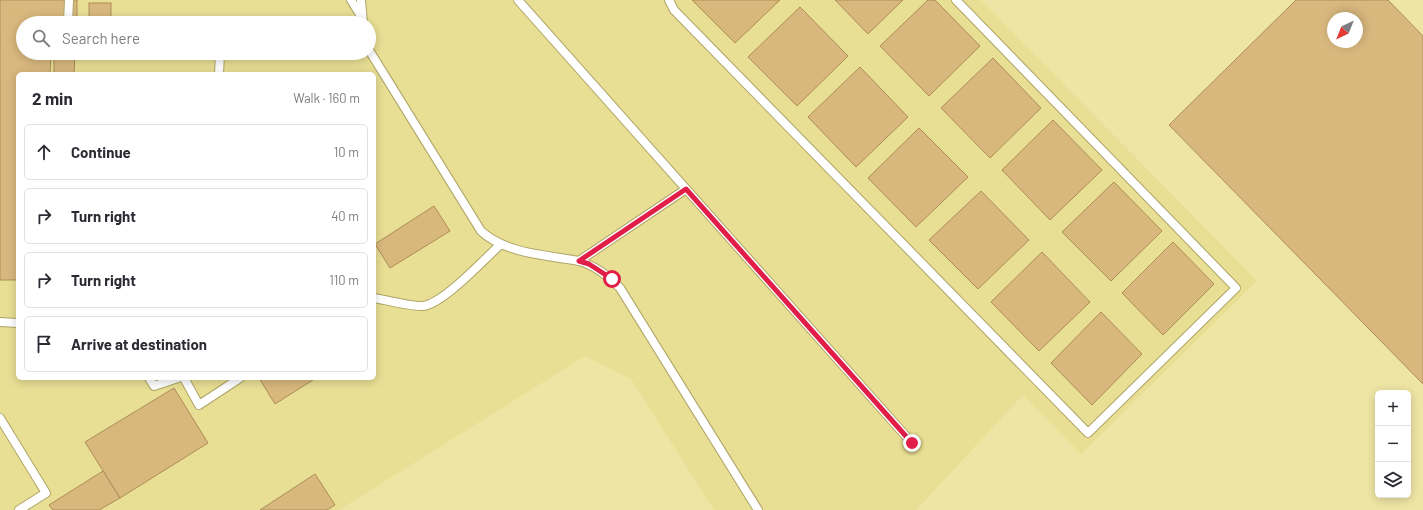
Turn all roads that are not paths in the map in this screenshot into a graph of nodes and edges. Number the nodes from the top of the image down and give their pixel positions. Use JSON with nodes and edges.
{"nodes":[{"id":1,"x":69,"y":0,"type":"edge"},
{"id":2,"x":350,"y":0,"type":"edge"},
{"id":3,"x":361,"y":0,"type":"edge"},
{"id":4,"x":518,"y":0,"type":"edge"},
{"id":5,"x":668,"y":0,"type":"edge"},
{"id":6,"x":956,"y":0,"type":"edge"},
{"id":7,"x":68,"y":16,"type":"edge"},
{"id":8,"x":360,"y":16,"type":"edge"},
{"id":9,"x":362,"y":16,"type":"edge"},
{"id":10,"x":220,"y":60,"type":"edge"},
{"id":11,"x":375,"y":60,"type":"edge"},
{"id":12,"x":219,"y":72,"type":"edge"},
{"id":13,"x":686,"y":189,"type":"junction"},
{"id":14,"x":500,"y":245,"type":"junction"},
{"id":15,"x":579,"y":261,"type":"junction"},
{"id":16,"x":376,"y":298,"type":"edge"},
{"id":17,"x":0,"y":322,"type":"edge"},
{"id":18,"x":16,"y":323,"type":"edge"},
{"id":19,"x":150,"y":380,"type":"edge"},
{"id":20,"x":172,"y":380,"type":"edge"},
{"id":21,"x":185,"y":380,"type":"edge"},
{"id":22,"x":237,"y":380,"type":"edge"},
{"id":23,"x":0,"y":418,"type":"edge"},
{"id":24,"x":912,"y":443,"type":"dead end"},
{"id":25,"x":19,"y":510,"type":"edge"},
{"id":26,"x":758,"y":510,"type":"edge"}],
"edges":[{"from":1,"to":7,"type":"lane"},
{"from":2,"to":8,"type":"lane"},
{"from":3,"to":9,"type":"lane"},
{"from":4,"to":13,"type":"lane"},
{"from":5,"to":6,"type":"lane"},
{"from":10,"to":12,"type":"lane"},
{"from":11,"to":14,"type":"lane"},
{"from":13,"to":15,"type":"lane"},
{"from":13,"to":24,"type":"lane"},
{"from":14,"to":15,"type":"lane"},
{"from":14,"to":16,"type":"lane"},
{"from":15,"to":26,"type":"lane"},
{"from":17,"to":18,"type":"lane"},
{"from":19,"to":20,"type":"lane"},
{"from":21,"to":22,"type":"lane"},
{"from":23,"to":25,"type":"lane"}]}
